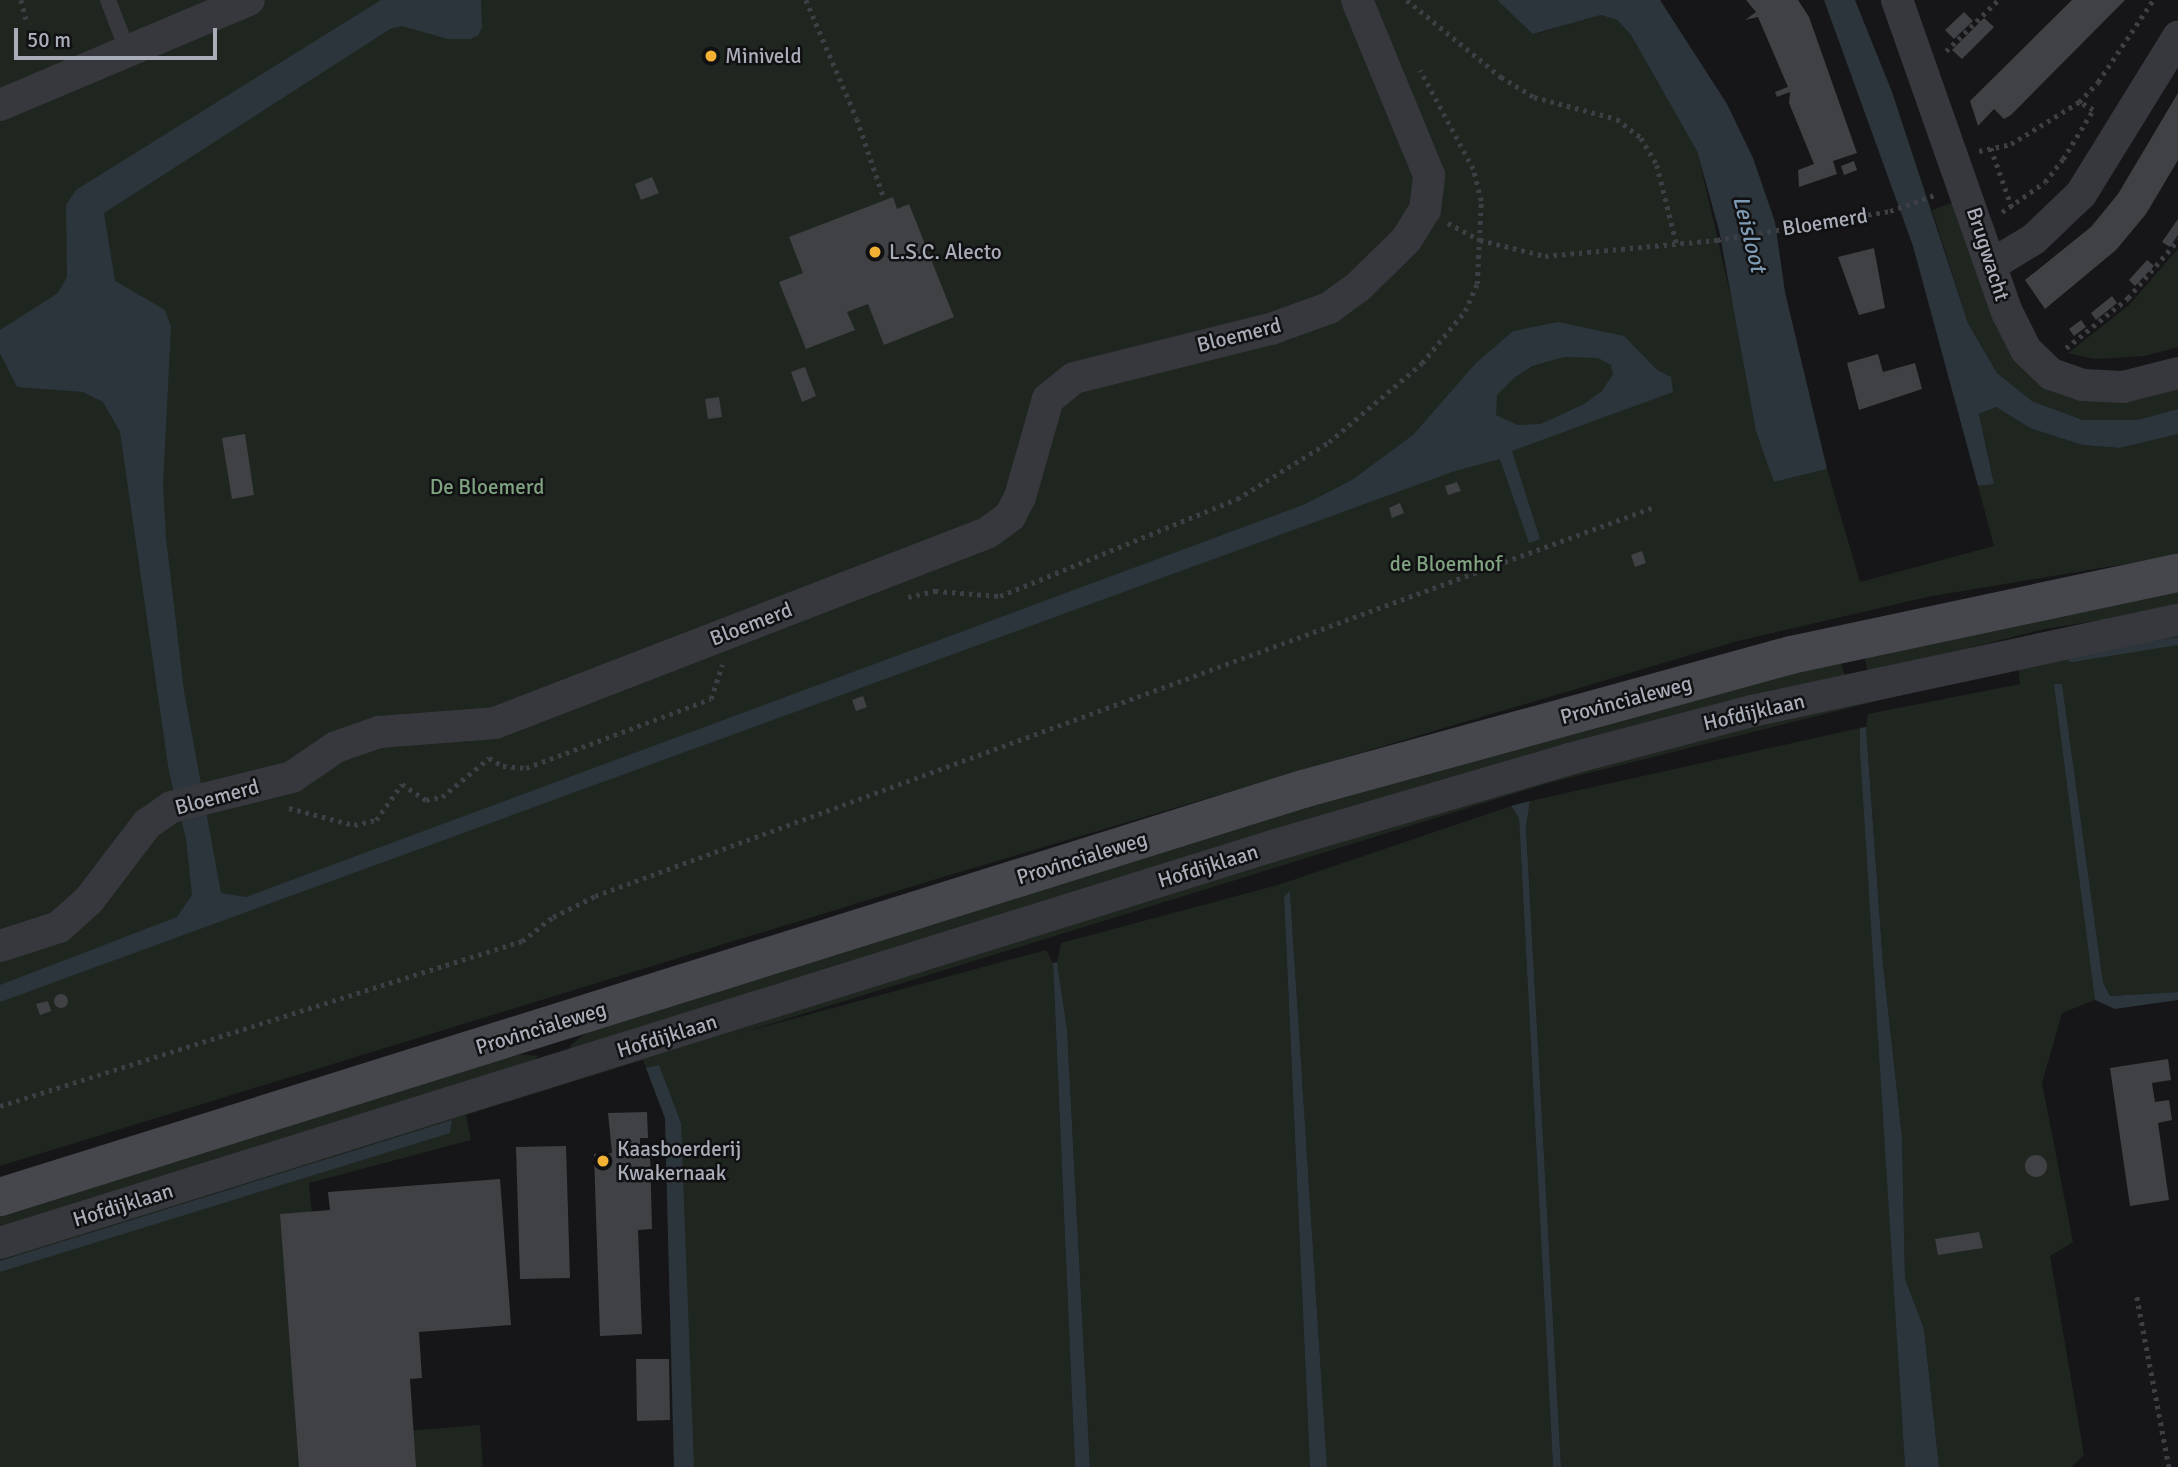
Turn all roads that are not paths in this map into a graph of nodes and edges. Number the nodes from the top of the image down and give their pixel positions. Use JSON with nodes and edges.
{"nodes":[{"id":1,"x":108,"y":0,"type":"edge"},
{"id":2,"x":249,"y":0,"type":"edge"},
{"id":3,"x":1357,"y":0,"type":"edge"},
{"id":4,"x":1897,"y":0,"type":"edge"},
{"id":5,"x":2178,"y":37,"type":"edge"},
{"id":6,"x":128,"y":52,"type":"junction"},
{"id":7,"x":0,"y":105,"type":"edge"},
{"id":8,"x":1991,"y":265,"type":"junction"},
{"id":9,"x":2178,"y":373,"type":"edge"},
{"id":10,"x":2178,"y":573,"type":"edge"},
{"id":11,"x":2178,"y":620,"type":"edge"},
{"id":12,"x":1848,"y":642,"type":"junction"},
{"id":13,"x":1857,"y":689,"type":"junction"},
{"id":14,"x":0,"y":946,"type":"edge"},
{"id":15,"x":555,"y":1024,"type":"junction"},
{"id":16,"x":567,"y":1067,"type":"junction"},
{"id":17,"x":0,"y":1197,"type":"edge"},
{"id":18,"x":0,"y":1243,"type":"edge"}],
"edges":[{"from":1,"to":6,"type":"lane"},
{"from":2,"to":6,"type":"street"},
{"from":3,"to":14,"type":"street","name":"Bloemerd"},
{"from":4,"to":8,"type":"street","name":"Brugwacht"},
{"from":5,"to":8,"type":"street"},
{"from":6,"to":7,"type":"street"},
{"from":8,"to":9,"type":"street","name":"Brugwacht"},
{"from":10,"to":12,"type":"main road","name":"Provincialeweg"},
{"from":11,"to":13,"type":"street","name":"Hofdijklaan"},
{"from":12,"to":13,"type":"street"},
{"from":12,"to":15,"type":"main road","name":"Provincialeweg"},
{"from":13,"to":16,"type":"street","name":"Hofdijklaan"},
{"from":15,"to":16,"type":"street"},
{"from":15,"to":17,"type":"main road","name":"Provincialeweg"},
{"from":16,"to":18,"type":"street","name":"Hofdijklaan"}]}
